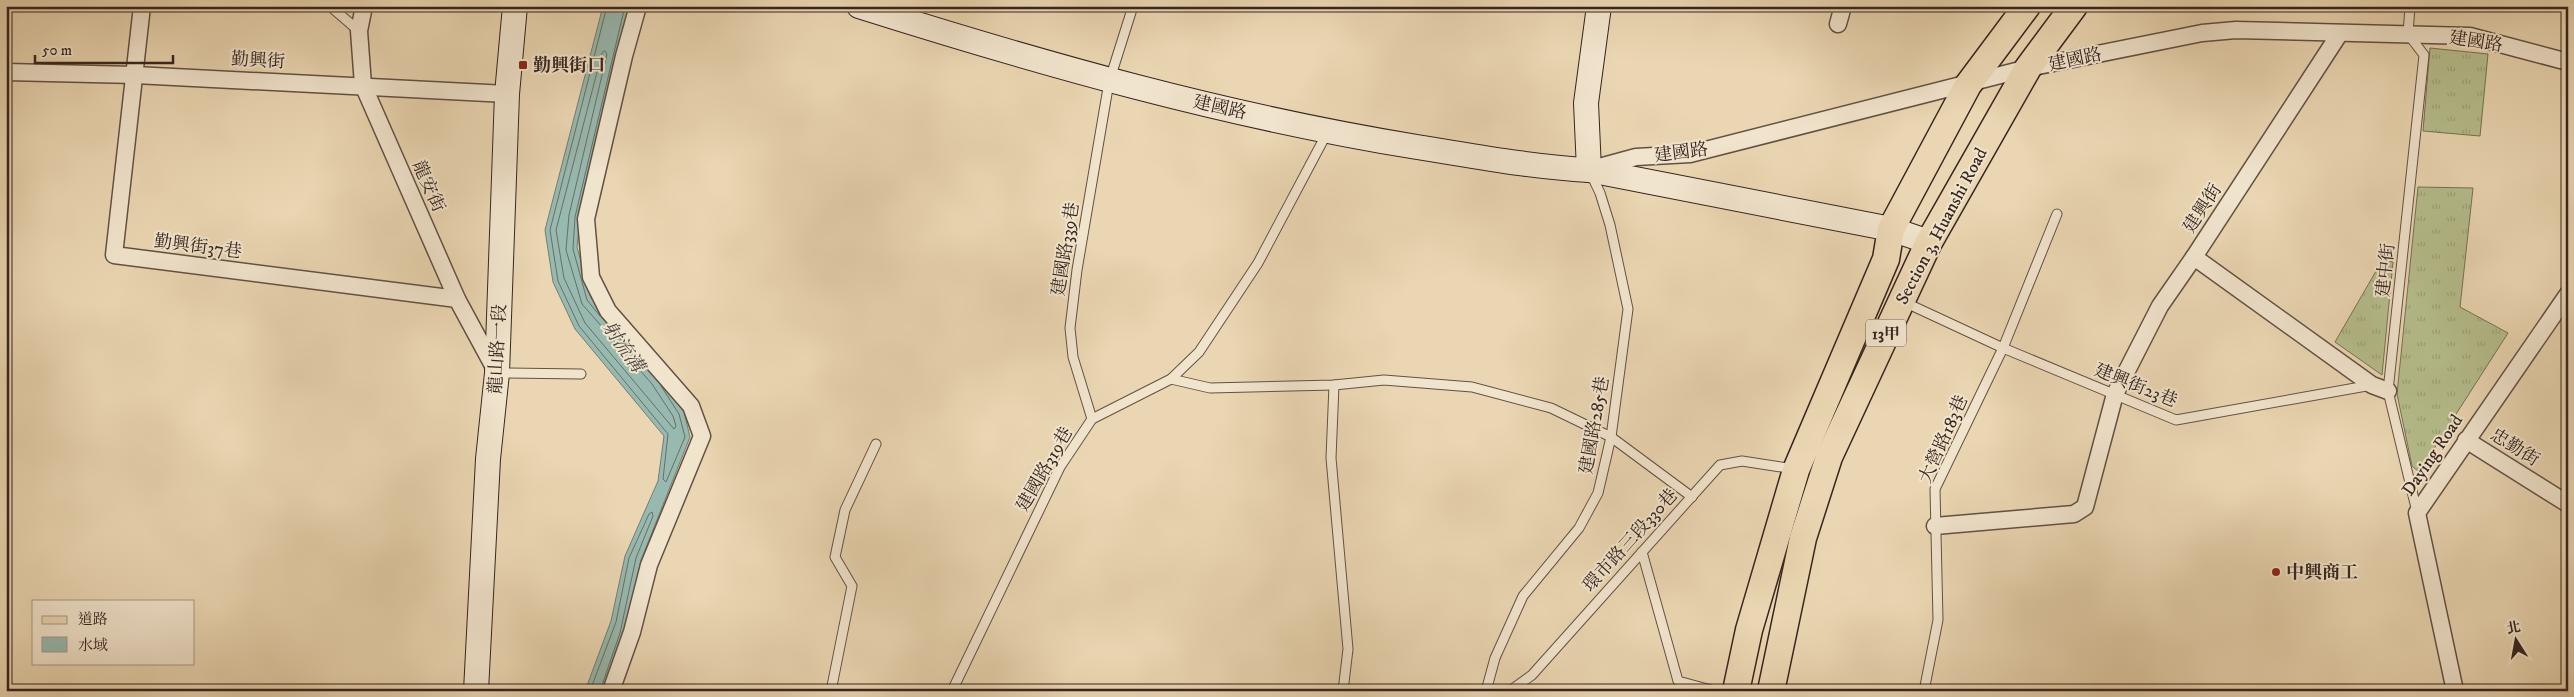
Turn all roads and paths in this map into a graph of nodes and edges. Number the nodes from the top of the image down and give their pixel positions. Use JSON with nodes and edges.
{"nodes":[{"id":1,"x":142,"y":6,"type":"edge"},
{"id":2,"x":330,"y":6,"type":"edge"},
{"id":3,"x":364,"y":6,"type":"edge"},
{"id":4,"x":514,"y":6,"type":"edge"},
{"id":5,"x":638,"y":6,"type":"edge"},
{"id":6,"x":860,"y":6,"type":"edge"},
{"id":7,"x":1133,"y":6,"type":"edge"},
{"id":8,"x":1599,"y":6,"type":"edge"},
{"id":9,"x":1843,"y":6,"type":"edge"},
{"id":10,"x":2027,"y":6,"type":"edge"},
{"id":11,"x":2074,"y":6,"type":"edge"},
{"id":12,"x":2410,"y":6,"type":"edge"},
{"id":13,"x":1838,"y":24,"type":"dead end"},
{"id":14,"x":359,"y":31,"type":"junction"},
{"id":15,"x":2340,"y":33,"type":"junction"},
{"id":16,"x":2408,"y":34,"type":"junction"},
{"id":17,"x":2568,"y":62,"type":"edge"},
{"id":18,"x":2028,"y":68,"type":"junction"},
{"id":19,"x":6,"y":72,"type":"edge"},
{"id":20,"x":135,"y":75,"type":"junction"},
{"id":21,"x":1109,"y":82,"type":"junction"},
{"id":22,"x":363,"y":85,"type":"junction"},
{"id":23,"x":1968,"y":85,"type":"junction"},
{"id":24,"x":507,"y":94,"type":"junction"},
{"id":25,"x":1327,"y":132,"type":"junction"},
{"id":26,"x":1589,"y":170,"type":"junction"},
{"id":27,"x":2057,"y":214,"type":"dead end"},
{"id":28,"x":1891,"y":229,"type":"junction"},
{"id":29,"x":1929,"y":242,"type":"junction"},
{"id":30,"x":2194,"y":257,"type":"junction"},
{"id":31,"x":2568,"y":294,"type":"edge"},
{"id":32,"x":457,"y":299,"type":"junction"},
{"id":33,"x":1901,"y":301,"type":"junction"},
{"id":34,"x":2003,"y":348,"type":"junction"},
{"id":35,"x":497,"y":373,"type":"junction"},
{"id":36,"x":581,"y":374,"type":"dead end"},
{"id":37,"x":1170,"y":379,"type":"junction"},
{"id":38,"x":1334,"y":385,"type":"junction"},
{"id":39,"x":2372,"y":385,"type":"junction"},
{"id":40,"x":2388,"y":391,"type":"junction"},
{"id":41,"x":2115,"y":394,"type":"junction"},
{"id":42,"x":1092,"y":419,"type":"junction"},
{"id":43,"x":1612,"y":437,"type":"junction"},
{"id":44,"x":2466,"y":440,"type":"junction"},
{"id":45,"x":876,"y":444,"type":"dead end"},
{"id":46,"x":1796,"y":470,"type":"junction"},
{"id":47,"x":1692,"y":497,"type":"junction"},
{"id":48,"x":2568,"y":504,"type":"edge"},
{"id":49,"x":2417,"y":513,"type":"junction"},
{"id":50,"x":1935,"y":526,"type":"junction"},
{"id":51,"x":1642,"y":552,"type":"junction"},
{"id":52,"x":476,"y":691,"type":"edge"},
{"id":53,"x":611,"y":691,"type":"edge"},
{"id":54,"x":831,"y":691,"type":"edge"},
{"id":55,"x":952,"y":691,"type":"edge"},
{"id":56,"x":1343,"y":691,"type":"edge"},
{"id":57,"x":1486,"y":691,"type":"edge"},
{"id":58,"x":1510,"y":691,"type":"edge"},
{"id":59,"x":1715,"y":691,"type":"edge"},
{"id":60,"x":1736,"y":691,"type":"edge"},
{"id":61,"x":1771,"y":691,"type":"edge"},
{"id":62,"x":1924,"y":691,"type":"edge"},
{"id":63,"x":2455,"y":691,"type":"edge"}],
"edges":[{"from":1,"to":20,"type":"street"},
{"from":2,"to":14,"type":"lane"},
{"from":3,"to":14,"type":"street","name":"龍安街"},
{"from":4,"to":24,"type":"street","name":"龍山路一段"},
{"from":5,"to":53,"type":"street"},
{"from":6,"to":21,"type":"street","name":"建國路"},
{"from":7,"to":21,"type":"lane","name":"建國路339巷"},
{"from":8,"to":26,"type":"street"},
{"from":9,"to":13,"type":"street"},
{"from":10,"to":23,"type":"main road","name":"Section 3, Huanshi Road","number":"13甲"},
{"from":11,"to":18,"type":"main road","name":"Section 3, Huanshi Road","number":"13甲"},
{"from":12,"to":16,"type":"lane"},
{"from":14,"to":22,"type":"street","name":"龍安街"},
{"from":15,"to":16,"type":"street","name":"建國路"},
{"from":15,"to":18,"type":"street","name":"建國路"},
{"from":15,"to":30,"type":"street","name":"建興街"},
{"from":16,"to":17,"type":"street","name":"建國路"},
{"from":16,"to":40,"type":"lane","name":"建中街"},
{"from":18,"to":23,"type":"street","name":"建國路"},
{"from":18,"to":29,"type":"main road","name":"Section 3, Huanshi Road","number":"13甲"},
{"from":19,"to":20,"type":"street","name":"勤興街"},
{"from":20,"to":22,"type":"street","name":"勤興街"},
{"from":20,"to":32,"type":"street","name":"勤興街37巷"},
{"from":21,"to":25,"type":"street","name":"建國路"},
{"from":21,"to":42,"type":"lane","name":"建國路339巷"},
{"from":22,"to":24,"type":"street","name":"勤興街"},
{"from":22,"to":32,"type":"street","name":"龍安街"},
{"from":23,"to":26,"type":"street","name":"建國路"},
{"from":23,"to":28,"type":"main road","name":"Section 3, Huanshi Road","number":"13甲"},
{"from":24,"to":35,"type":"street","name":"龍山路一段"},
{"from":25,"to":26,"type":"street","name":"建國路"},
{"from":25,"to":37,"type":"lane","name":"建國路319巷"},
{"from":26,"to":28,"type":"street","name":"建國路"},
{"from":26,"to":43,"type":"lane","name":"建國路285巷"},
{"from":27,"to":34,"type":"lane","name":"大營路183巷"},
{"from":28,"to":29,"type":"street","name":"建國路"},
{"from":28,"to":46,"type":"main road","name":"Section 3, Huanshi Road","number":"13甲"},
{"from":29,"to":33,"type":"main road","name":"Section 3, Huanshi Road","number":"13甲"},
{"from":30,"to":39,"type":"street","name":"建興街"},
{"from":30,"to":41,"type":"street"},
{"from":31,"to":44,"type":"street","name":"Daying Road"},
{"from":32,"to":35,"type":"street","name":"龍安街"},
{"from":33,"to":34,"type":"lane","name":"建興街23巷"},
{"from":33,"to":61,"type":"main road","name":"Section 3, Huanshi Road","number":"13甲"},
{"from":34,"to":41,"type":"lane","name":"建興街23巷"},
{"from":34,"to":50,"type":"lane","name":"大營路183巷"},
{"from":35,"to":36,"type":"lane"},
{"from":35,"to":52,"type":"street","name":"龍山路一段"},
{"from":37,"to":38,"type":"lane"},
{"from":37,"to":42,"type":"lane","name":"建國路319巷"},
{"from":38,"to":43,"type":"lane"},
{"from":38,"to":56,"type":"lane"},
{"from":39,"to":40,"type":"street","name":"建興街"},
{"from":39,"to":41,"type":"lane","name":"建興街23巷"},
{"from":40,"to":49,"type":"lane","name":"建中街"},
{"from":41,"to":50,"type":"street"},
{"from":42,"to":55,"type":"lane","name":"建國路319巷"},
{"from":43,"to":47,"type":"lane"},
{"from":43,"to":57,"type":"lane","name":"建國路285巷"},
{"from":44,"to":48,"type":"street","name":"忠勤街"},
{"from":44,"to":49,"type":"street","name":"Daying Road"},
{"from":45,"to":54,"type":"lane"},
{"from":46,"to":47,"type":"lane","name":"環市路三段330巷"},
{"from":46,"to":60,"type":"main road","name":"Section 3, Huanshi Road","number":"13甲"},
{"from":47,"to":51,"type":"lane","name":"環市路三段330巷"},
{"from":49,"to":63,"type":"street","name":"Daying Road"},
{"from":50,"to":62,"type":"lane","name":"大營路183巷"},
{"from":51,"to":58,"type":"lane","name":"環市路三段330巷"},
{"from":51,"to":59,"type":"lane"}]}
